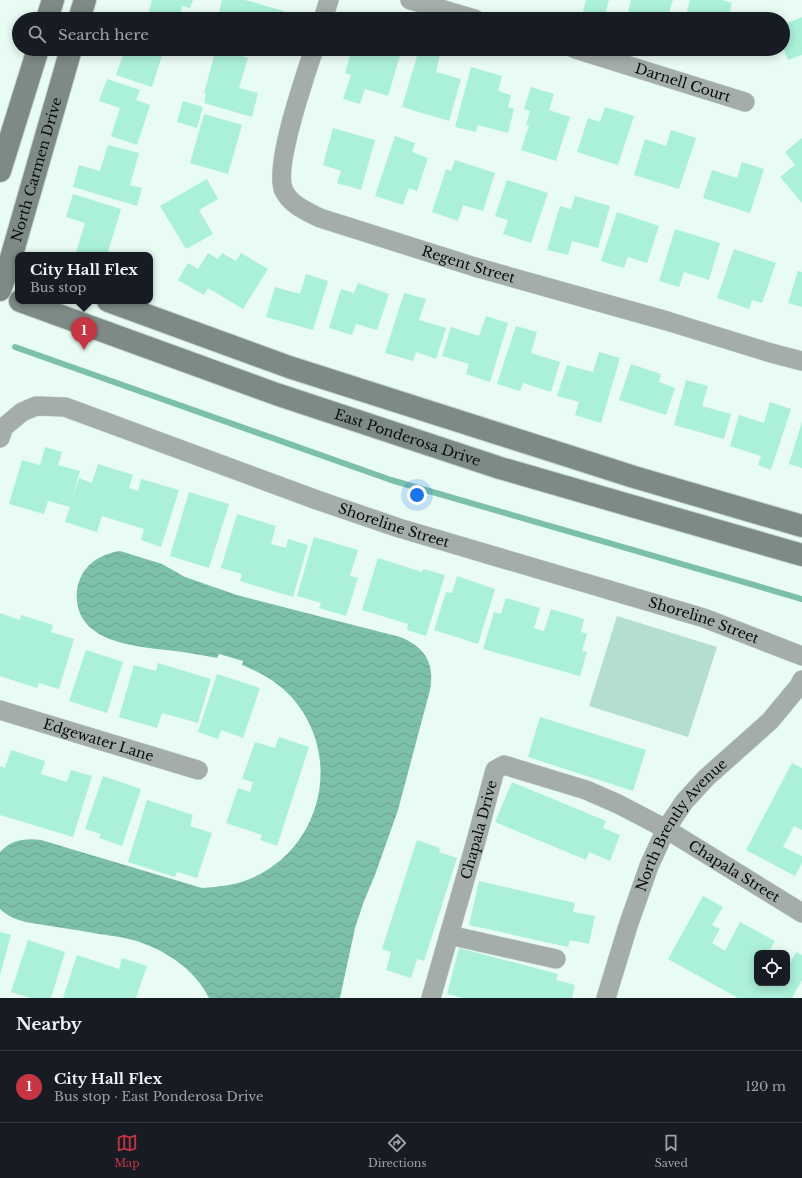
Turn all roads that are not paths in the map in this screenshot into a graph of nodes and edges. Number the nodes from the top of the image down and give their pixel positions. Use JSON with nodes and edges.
{"nodes":[{"id":1,"x":53,"y":0,"type":"edge"},
{"id":2,"x":85,"y":0,"type":"edge"},
{"id":3,"x":329,"y":0,"type":"edge"},
{"id":4,"x":410,"y":0,"type":"edge"},
{"id":5,"x":49,"y":12,"type":"edge"},
{"id":6,"x":82,"y":12,"type":"edge"},
{"id":7,"x":325,"y":12,"type":"edge"},
{"id":8,"x":451,"y":12,"type":"edge"},
{"id":9,"x":36,"y":56,"type":"edge"},
{"id":10,"x":68,"y":56,"type":"edge"},
{"id":11,"x":312,"y":56,"type":"edge"},
{"id":12,"x":597,"y":56,"type":"edge"},
{"id":13,"x":745,"y":102,"type":"dead end"},
{"id":14,"x":0,"y":171,"type":"edge"},
{"id":15,"x":9,"y":265,"type":"edge"},
{"id":16,"x":0,"y":290,"type":"edge"},
{"id":17,"x":0,"y":294,"type":"edge"},
{"id":18,"x":15,"y":300,"type":"edge"},
{"id":19,"x":27,"y":304,"type":"edge"},
{"id":20,"x":116,"y":304,"type":"edge"},
{"id":21,"x":802,"y":361,"type":"edge"},
{"id":22,"x":0,"y":438,"type":"edge"},
{"id":23,"x":802,"y":526,"type":"edge"},
{"id":24,"x":802,"y":555,"type":"edge"},
{"id":25,"x":802,"y":656,"type":"edge"},
{"id":26,"x":802,"y":680,"type":"edge"},
{"id":27,"x":0,"y":710,"type":"edge"},
{"id":28,"x":198,"y":770,"type":"dead end"},
{"id":29,"x":666,"y":829,"type":"junction"},
{"id":30,"x":802,"y":913,"type":"edge"},
{"id":31,"x":449,"y":935,"type":"junction"},
{"id":32,"x":556,"y":959,"type":"dead end"},
{"id":33,"x":430,"y":998,"type":"edge"},
{"id":34,"x":606,"y":998,"type":"edge"}],
"edges":[{"from":1,"to":5,"type":"main road"},
{"from":2,"to":6,"type":"main road"},
{"from":3,"to":7,"type":"street"},
{"from":4,"to":8,"type":"street"},
{"from":9,"to":14,"type":"main road"},
{"from":10,"to":15,"type":"main road","name":"North Carmen Drive"},
{"from":11,"to":21,"type":"street","name":"Regent Street"},
{"from":12,"to":13,"type":"street","name":"Darnell Court"},
{"from":15,"to":16,"type":"main road","name":"North Carmen Drive"},
{"from":17,"to":18,"type":"main road","name":"East Ponderosa Drive"},
{"from":19,"to":24,"type":"main road","name":"East Ponderosa Drive"},
{"from":20,"to":23,"type":"main road"},
{"from":22,"to":25,"type":"street","name":"Shoreline Street"},
{"from":26,"to":29,"type":"street","name":"North Brently Avenue"},
{"from":27,"to":28,"type":"street","name":"Edgewater Lane"},
{"from":29,"to":30,"type":"street","name":"Chapala Street"},
{"from":29,"to":31,"type":"street","name":"Chapala Drive"},
{"from":29,"to":34,"type":"street","name":"North Brently Avenue"},
{"from":31,"to":32,"type":"street"},
{"from":31,"to":33,"type":"street","name":"Chapala Drive"}]}
